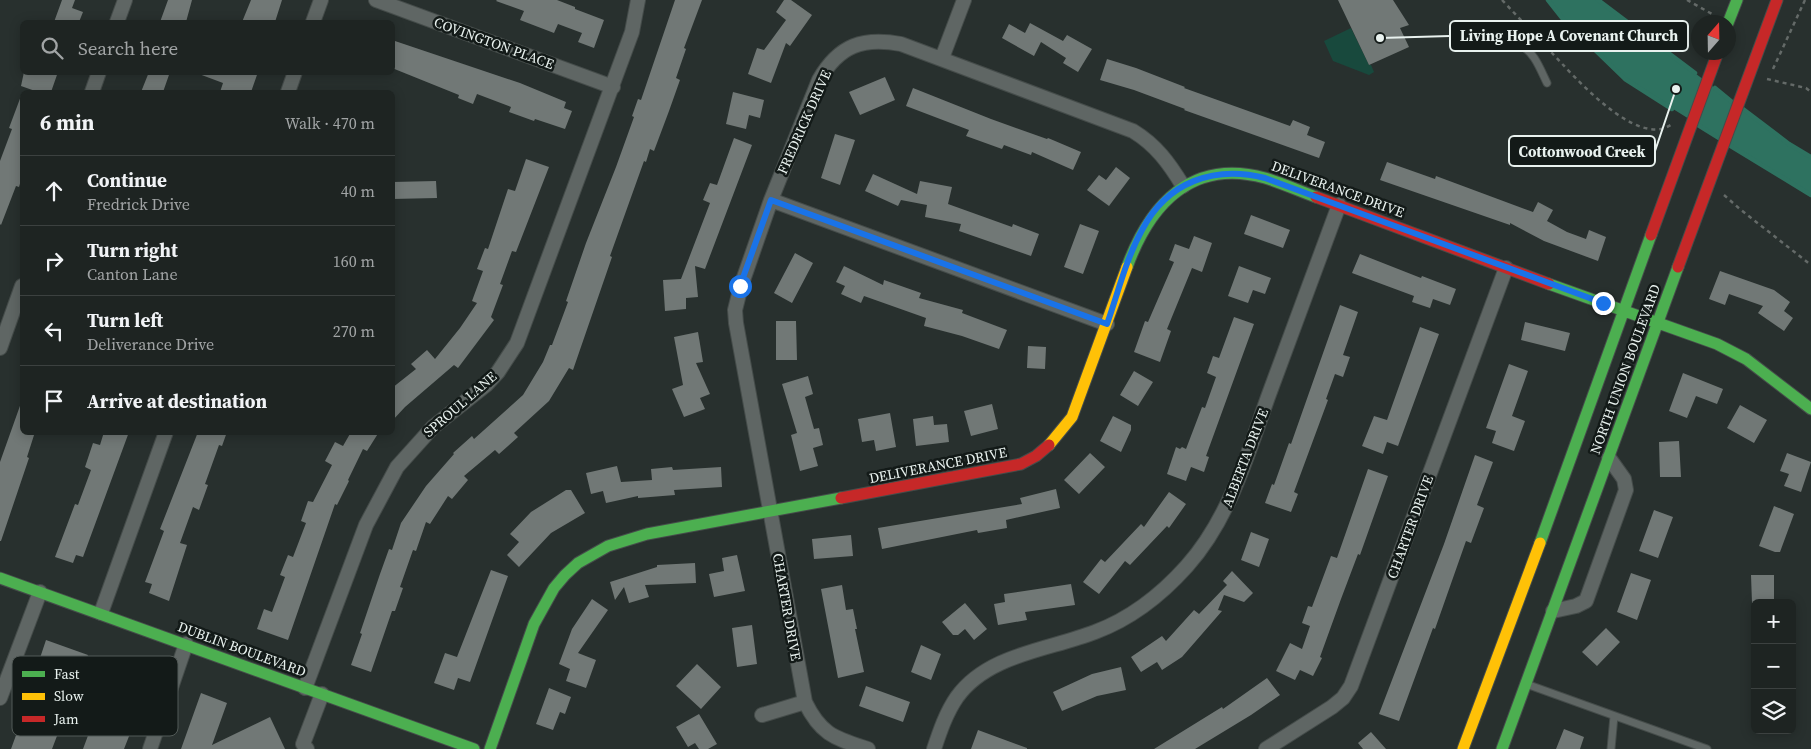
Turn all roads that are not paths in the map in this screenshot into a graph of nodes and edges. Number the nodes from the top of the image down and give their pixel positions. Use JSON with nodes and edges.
{"nodes":[{"id":1,"x":125,"y":0,"type":"edge"},
{"id":2,"x":321,"y":0,"type":"edge"},
{"id":3,"x":376,"y":0,"type":"edge"},
{"id":4,"x":638,"y":0,"type":"edge"},
{"id":5,"x":964,"y":0,"type":"edge"},
{"id":6,"x":1737,"y":0,"type":"edge"},
{"id":7,"x":1778,"y":0,"type":"edge"},
{"id":8,"x":1731,"y":15,"type":"edge"},
{"id":9,"x":118,"y":20,"type":"edge"},
{"id":10,"x":314,"y":20,"type":"edge"},
{"id":11,"x":1521,"y":46,"type":"dead end"},
{"id":12,"x":942,"y":58,"type":"junction"},
{"id":13,"x":1715,"y":60,"type":"edge"},
{"id":14,"x":98,"y":75,"type":"edge"},
{"id":15,"x":294,"y":75,"type":"edge"},
{"id":16,"x":1547,"y":83,"type":"dead end"},
{"id":17,"x":613,"y":87,"type":"junction"},
{"id":18,"x":93,"y":90,"type":"edge"},
{"id":19,"x":289,"y":90,"type":"edge"},
{"id":20,"x":1183,"y":186,"type":"junction"},
{"id":21,"x":771,"y":200,"type":"junction"},
{"id":22,"x":1339,"y":205,"type":"junction"},
{"id":23,"x":1506,"y":268,"type":"junction"},
{"id":24,"x":20,"y":292,"type":"edge"},
{"id":25,"x":1624,"y":311,"type":"junction"},
{"id":26,"x":1657,"y":323,"type":"junction"},
{"id":27,"x":1107,"y":324,"type":"junction"},
{"id":28,"x":0,"y":348,"type":"edge"},
{"id":29,"x":1811,"y":409,"type":"edge"},
{"id":30,"x":165,"y":435,"type":"edge"},
{"id":31,"x":1610,"y":458,"type":"junction"},
{"id":32,"x":770,"y":512,"type":"junction"},
{"id":33,"x":0,"y":578,"type":"edge"},
{"id":34,"x":40,"y":592,"type":"junction"},
{"id":35,"x":1553,"y":611,"type":"junction"},
{"id":36,"x":101,"y":613,"type":"junction"},
{"id":37,"x":186,"y":644,"type":"junction"},
{"id":38,"x":16,"y":656,"type":"edge"},
{"id":39,"x":12,"y":666,"type":"edge"},
{"id":40,"x":178,"y":667,"type":"edge"},
{"id":41,"x":1526,"y":684,"type":"junction"},
{"id":42,"x":305,"y":688,"type":"junction"},
{"id":43,"x":322,"y":694,"type":"junction"},
{"id":44,"x":0,"y":698,"type":"edge"},
{"id":45,"x":805,"y":702,"type":"junction"},
{"id":46,"x":762,"y":714,"type":"dead end"},
{"id":47,"x":1614,"y":716,"type":"junction"},
{"id":48,"x":154,"y":736,"type":"edge"},
{"id":49,"x":150,"y":749,"type":"edge"},
{"id":50,"x":307,"y":749,"type":"edge"},
{"id":51,"x":474,"y":749,"type":"edge"},
{"id":52,"x":490,"y":749,"type":"edge"},
{"id":53,"x":868,"y":749,"type":"edge"},
{"id":54,"x":934,"y":749,"type":"edge"},
{"id":55,"x":1266,"y":749,"type":"edge"},
{"id":56,"x":1463,"y":749,"type":"edge"},
{"id":57,"x":1502,"y":749,"type":"edge"},
{"id":58,"x":1611,"y":749,"type":"edge"},
{"id":59,"x":1707,"y":749,"type":"edge"}],
"edges":[{"from":1,"to":9,"type":"street"},
{"from":2,"to":10,"type":"street"},
{"from":3,"to":17,"type":"street","name":"COVINGTON PLACE"},
{"from":4,"to":17,"type":"street","name":"SPROUL LANE"},
{"from":5,"to":12,"type":"street"},
{"from":6,"to":8,"type":"main road"},
{"from":7,"to":26,"type":"main road","name":"NORTH UNION BOULEVARD"},
{"from":11,"to":16,"type":"lane"},
{"from":12,"to":20,"type":"street","name":"FREDRICK DRIVE"},
{"from":12,"to":21,"type":"street","name":"FREDRICK DRIVE"},
{"from":13,"to":25,"type":"main road","name":"NORTH UNION BOULEVARD"},
{"from":14,"to":18,"type":"street"},
{"from":15,"to":19,"type":"street"},
{"from":17,"to":42,"type":"street","name":"SPROUL LANE"},
{"from":20,"to":22,"type":"main road","name":"DELIVERANCE DRIVE"},
{"from":20,"to":27,"type":"main road","name":"DELIVERANCE DRIVE"},
{"from":21,"to":27,"type":"street"},
{"from":21,"to":32,"type":"street","name":"FREDRICK DRIVE"},
{"from":22,"to":23,"type":"main road","name":"DELIVERANCE DRIVE"},
{"from":22,"to":54,"type":"street","name":"ALBERTA DRIVE"},
{"from":23,"to":25,"type":"main road","name":"DELIVERANCE DRIVE"},
{"from":23,"to":55,"type":"street","name":"CHARTER DRIVE"},
{"from":24,"to":28,"type":"street"},
{"from":25,"to":26,"type":"main road","name":"DELIVERANCE DRIVE"},
{"from":25,"to":56,"type":"main road","name":"NORTH UNION BOULEVARD"},
{"from":26,"to":29,"type":"main road","name":"DELIVERANCE DRIVE"},
{"from":26,"to":31,"type":"main road","name":"NORTH UNION BOULEVARD"},
{"from":27,"to":32,"type":"main road","name":"DELIVERANCE DRIVE"},
{"from":30,"to":36,"type":"street"},
{"from":31,"to":35,"type":"main road","name":"NORTH UNION BOULEVARD"},
{"from":31,"to":35,"type":"street"},
{"from":32,"to":45,"type":"street","name":"CHARTER DRIVE"},
{"from":32,"to":52,"type":"main road","name":"DELIVERANCE DRIVE"},
{"from":33,"to":34,"type":"main road","name":"DUBLIN BOULEVARD"},
{"from":34,"to":36,"type":"main road","name":"DUBLIN BOULEVARD"},
{"from":34,"to":38,"type":"street"},
{"from":35,"to":41,"type":"main road","name":"NORTH UNION BOULEVARD"},
{"from":36,"to":37,"type":"main road","name":"DUBLIN BOULEVARD"},
{"from":37,"to":40,"type":"street"},
{"from":37,"to":42,"type":"main road","name":"DUBLIN BOULEVARD"},
{"from":39,"to":44,"type":"street"},
{"from":41,"to":47,"type":"lane"},
{"from":41,"to":57,"type":"main road","name":"NORTH UNION BOULEVARD"},
{"from":42,"to":43,"type":"main road","name":"DUBLIN BOULEVARD"},
{"from":43,"to":50,"type":"street"},
{"from":43,"to":51,"type":"main road","name":"DUBLIN BOULEVARD"},
{"from":45,"to":46,"type":"street"},
{"from":45,"to":53,"type":"street","name":"CHARTER DRIVE"},
{"from":47,"to":58,"type":"lane"},
{"from":47,"to":59,"type":"lane"},
{"from":48,"to":49,"type":"street"}]}
